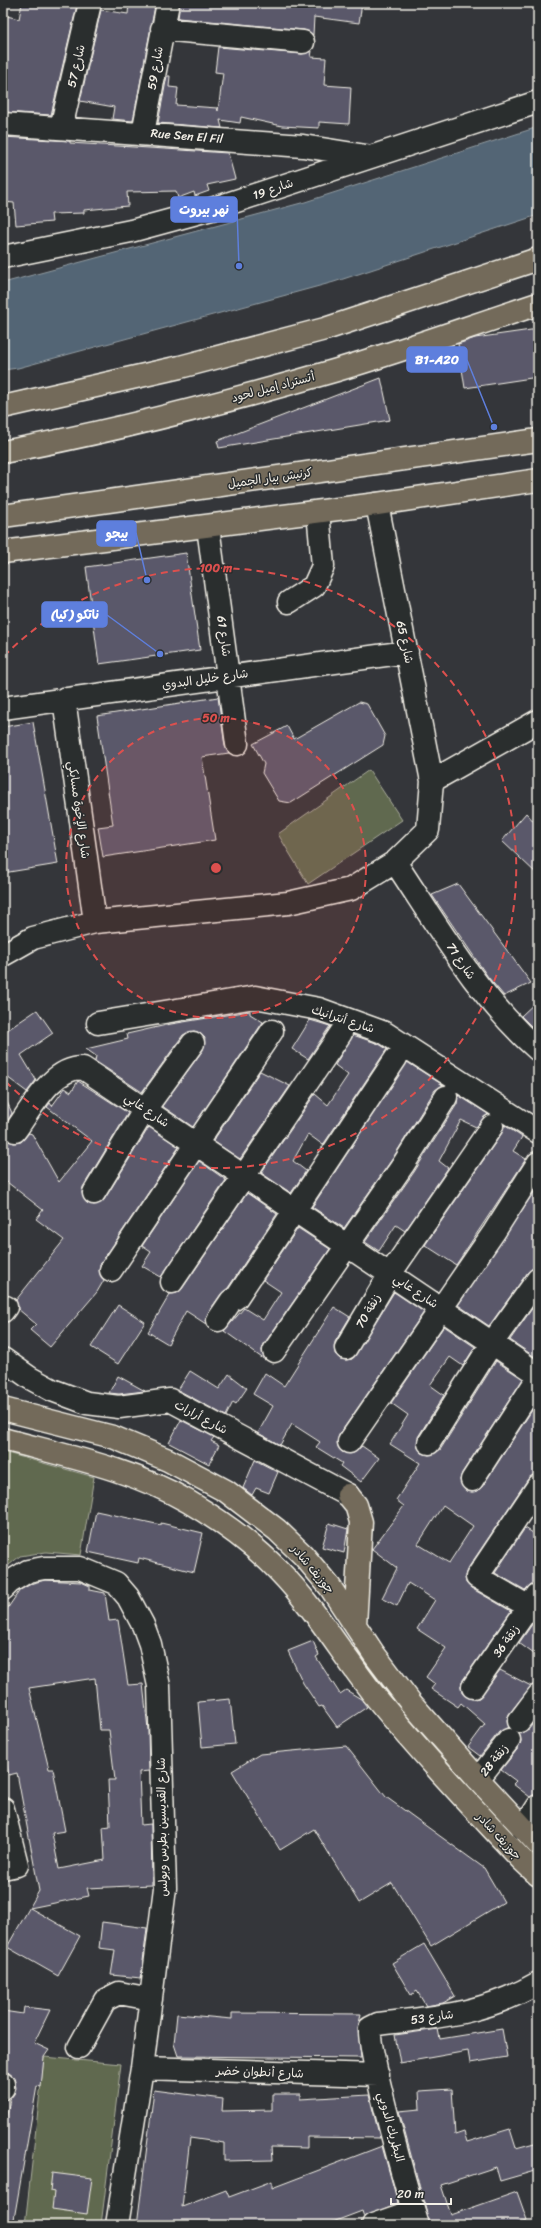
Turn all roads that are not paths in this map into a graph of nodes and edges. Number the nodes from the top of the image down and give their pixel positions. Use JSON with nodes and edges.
{"nodes":[{"id":1,"x":90,"y":3,"type":"edge"},
{"id":2,"x":168,"y":3,"type":"edge"},
{"id":3,"x":162,"y":29,"type":"junction"},
{"id":4,"x":303,"y":42,"type":"dead end"},
{"id":5,"x":538,"y":102,"type":"edge"},
{"id":6,"x":3,"y":124,"type":"edge"},
{"id":7,"x":61,"y":128,"type":"junction"},
{"id":8,"x":143,"y":133,"type":"junction"},
{"id":9,"x":369,"y":156,"type":"junction"},
{"id":10,"x":3,"y":257,"type":"edge"},
{"id":11,"x":538,"y":259,"type":"edge"},
{"id":12,"x":538,"y":304,"type":"edge"},
{"id":13,"x":3,"y":407,"type":"edge"},
{"id":14,"x":538,"y":440,"type":"edge"},
{"id":15,"x":3,"y":452,"type":"edge"},
{"id":16,"x":538,"y":480,"type":"edge"},
{"id":17,"x":377,"y":504,"type":"junction"},
{"id":18,"x":318,"y":512,"type":"junction"},
{"id":19,"x":3,"y":516,"type":"edge"},
{"id":20,"x":208,"y":527,"type":"junction"},
{"id":21,"x":3,"y":552,"type":"edge"},
{"id":22,"x":289,"y":602,"type":"dead end"},
{"id":23,"x":408,"y":652,"type":"junction"},
{"id":24,"x":229,"y":675,"type":"junction"},
{"id":25,"x":64,"y":699,"type":"junction"},
{"id":26,"x":3,"y":708,"type":"edge"},
{"id":27,"x":538,"y":721,"type":"edge"},
{"id":28,"x":237,"y":744,"type":"dead end"},
{"id":29,"x":432,"y":781,"type":"junction"},
{"id":30,"x":395,"y":862,"type":"junction"},
{"id":31,"x":94,"y":922,"type":"junction"},
{"id":32,"x":3,"y":955,"type":"edge"},
{"id":33,"x":98,"y":1023,"type":"dead end"},
{"id":34,"x":272,"y":1031,"type":"dead end"},
{"id":35,"x":341,"y":1033,"type":"dead end"},
{"id":36,"x":193,"y":1043,"type":"dead end"},
{"id":37,"x":538,"y":1050,"type":"edge"},
{"id":38,"x":396,"y":1058,"type":"dead end"},
{"id":39,"x":446,"y":1097,"type":"dead end"},
{"id":40,"x":145,"y":1109,"type":"junction"},
{"id":41,"x":492,"y":1126,"type":"dead end"},
{"id":42,"x":15,"y":1131,"type":"dead end"},
{"id":43,"x":538,"y":1132,"type":"edge"},
{"id":44,"x":197,"y":1144,"type":"junction"},
{"id":45,"x":538,"y":1163,"type":"edge"},
{"id":46,"x":244,"y":1176,"type":"junction"},
{"id":47,"x":94,"y":1193,"type":"dead end"},
{"id":48,"x":295,"y":1209,"type":"junction"},
{"id":49,"x":347,"y":1244,"type":"junction"},
{"id":50,"x":111,"y":1270,"type":"dead end"},
{"id":51,"x":390,"y":1274,"type":"junction"},
{"id":52,"x":538,"y":1278,"type":"edge"},
{"id":53,"x":172,"y":1282,"type":"dead end"},
{"id":54,"x":440,"y":1308,"type":"junction"},
{"id":55,"x":218,"y":1320,"type":"dead end"},
{"id":56,"x":492,"y":1343,"type":"junction"},
{"id":57,"x":346,"y":1348,"type":"dead end"},
{"id":58,"x":274,"y":1351,"type":"dead end"},
{"id":59,"x":3,"y":1359,"type":"edge"},
{"id":60,"x":538,"y":1374,"type":"edge"},
{"id":61,"x":538,"y":1378,"type":"edge"},
{"id":62,"x":3,"y":1409,"type":"edge"},
{"id":63,"x":3,"y":1439,"type":"edge"},
{"id":64,"x":349,"y":1442,"type":"dead end"},
{"id":65,"x":429,"y":1443,"type":"dead end"},
{"id":66,"x":472,"y":1480,"type":"dead end"},
{"id":67,"x":538,"y":1486,"type":"edge"},
{"id":68,"x":348,"y":1495,"type":"joint"},
{"id":69,"x":3,"y":1589,"type":"edge"},
{"id":70,"x":535,"y":1604,"type":"edge"},
{"id":71,"x":355,"y":1625,"type":"junction"},
{"id":72,"x":473,"y":1687,"type":"dead end"},
{"id":73,"x":538,"y":1696,"type":"edge"},
{"id":74,"x":519,"y":1721,"type":"dead end"},
{"id":75,"x":509,"y":1740,"type":"dead end"},
{"id":76,"x":478,"y":1779,"type":"junction"},
{"id":77,"x":538,"y":1806,"type":"edge"},
{"id":78,"x":3,"y":1809,"type":"edge"},
{"id":79,"x":531,"y":1837,"type":"edge"},
{"id":80,"x":3,"y":1868,"type":"edge"},
{"id":81,"x":538,"y":1875,"type":"edge"},
{"id":82,"x":538,"y":1983,"type":"edge"},
{"id":83,"x":151,"y":1999,"type":"junction"},
{"id":84,"x":79,"y":2047,"type":"dead end"},
{"id":85,"x":142,"y":2068,"type":"junction"},
{"id":86,"x":378,"y":2076,"type":"junction"},
{"id":87,"x":3,"y":2084,"type":"edge"},
{"id":88,"x":3,"y":2088,"type":"edge"},
{"id":89,"x":416,"y":2218,"type":"edge"},
{"id":90,"x":118,"y":2225,"type":"edge"},
{"id":91,"x":373,"y":2225,"type":"edge"}],
"edges":[{"from":1,"to":7,"type":"street","name":"شارع 57"},
{"from":2,"to":3,"type":"street","name":"شارع 59"},
{"from":3,"to":4,"type":"street"},
{"from":3,"to":8,"type":"street","name":"شارع 59"},
{"from":5,"to":9,"type":"street","name":"شارع 19"},
{"from":6,"to":7,"type":"street","name":"Rue Sen El Fil"},
{"from":7,"to":8,"type":"street","name":"Rue Sen El Fil"},
{"from":8,"to":9,"type":"street","name":"Rue Sen El Fil"},
{"from":9,"to":10,"type":"street","name":"شارع 19"},
{"from":11,"to":13,"type":"highway"},
{"from":12,"to":15,"type":"highway","name":"أتستراد إميل لحود"},
{"from":14,"to":19,"type":"highway","name":"كرنيش بيار الجميل"},
{"from":16,"to":17,"type":"highway"},
{"from":17,"to":18,"type":"highway"},
{"from":17,"to":23,"type":"street","name":"شارع 65"},
{"from":18,"to":20,"type":"highway"},
{"from":18,"to":22,"type":"street"},
{"from":20,"to":21,"type":"highway"},
{"from":20,"to":24,"type":"street","name":"شارع 61"},
{"from":23,"to":24,"type":"street","name":"شارع خليل البدوي"},
{"from":23,"to":29,"type":"street","name":"شارع 65"},
{"from":24,"to":25,"type":"street","name":"شارع خليل البدوي"},
{"from":24,"to":28,"type":"street","name":"شارع 61"},
{"from":25,"to":26,"type":"street","name":"شارع خليل البدوي"},
{"from":25,"to":31,"type":"street","name":"شارع الإخوة مسابكي"},
{"from":27,"to":29,"type":"street"},
{"from":29,"to":30,"type":"street","name":"شارع 65"},
{"from":30,"to":31,"type":"street","name":"شارع 65"},
{"from":30,"to":37,"type":"street","name":"شارع 71"},
{"from":31,"to":32,"type":"street","name":"شارع 65"},
{"from":33,"to":43,"type":"street","name":"شارع أنترانيك"},
{"from":34,"to":44,"type":"street"},
{"from":35,"to":46,"type":"street"},
{"from":36,"to":40,"type":"street"},
{"from":38,"to":48,"type":"street"},
{"from":39,"to":49,"type":"street"},
{"from":40,"to":42,"type":"street","name":"شارع غابي"},
{"from":40,"to":44,"type":"street","name":"شارع غابي"},
{"from":40,"to":47,"type":"street"},
{"from":41,"to":51,"type":"street","name":"زنقة 70"},
{"from":44,"to":46,"type":"street","name":"شارع غابي"},
{"from":44,"to":50,"type":"street"},
{"from":45,"to":54,"type":"street"},
{"from":46,"to":48,"type":"street","name":"شارع غابي"},
{"from":46,"to":53,"type":"street"},
{"from":48,"to":49,"type":"street","name":"شارع غابي"},
{"from":48,"to":55,"type":"street"},
{"from":49,"to":51,"type":"street","name":"شارع غابي"},
{"from":49,"to":58,"type":"street"},
{"from":51,"to":54,"type":"street","name":"شارع غابي"},
{"from":51,"to":57,"type":"street","name":"زنقة 70"},
{"from":52,"to":56,"type":"street"},
{"from":54,"to":56,"type":"street","name":"شارع غابي"},
{"from":54,"to":64,"type":"street"},
{"from":56,"to":60,"type":"street","name":"شارع غابي"},
{"from":56,"to":65,"type":"street"},
{"from":59,"to":68,"type":"street","name":"شارع أرارات"},
{"from":61,"to":66,"type":"street"},
{"from":62,"to":71,"type":"highway","name":"جوزيف شادر"},
{"from":63,"to":81,"type":"highway","name":"جوزيف شادر"},
{"from":67,"to":70,"type":"street"},
{"from":68,"to":71,"type":"highway"},
{"from":69,"to":83,"type":"street","name":"شارع القديسين بطرس وبولس"},
{"from":70,"to":72,"type":"street","name":"زنقة 36"},
{"from":71,"to":76,"type":"highway","name":"جوزيف شادر"},
{"from":73,"to":74,"type":"street"},
{"from":75,"to":76,"type":"street","name":"زنقة 28"},
{"from":76,"to":79,"type":"highway","name":"جوزيف شادر"},
{"from":77,"to":79,"type":"street"},
{"from":78,"to":80,"type":"street"},
{"from":82,"to":86,"type":"street","name":"شارع 53"},
{"from":83,"to":84,"type":"street"},
{"from":83,"to":85,"type":"street","name":"شارع القديسين بطرس وبولس"},
{"from":85,"to":86,"type":"street","name":"شارع أنطوان خضر"},
{"from":85,"to":90,"type":"street","name":"شارع القديسين بطرس وبولس"},
{"from":86,"to":89,"type":"street","name":"البطريك الدويي"},
{"from":87,"to":88,"type":"street"},
{"from":89,"to":91,"type":"street"}]}
